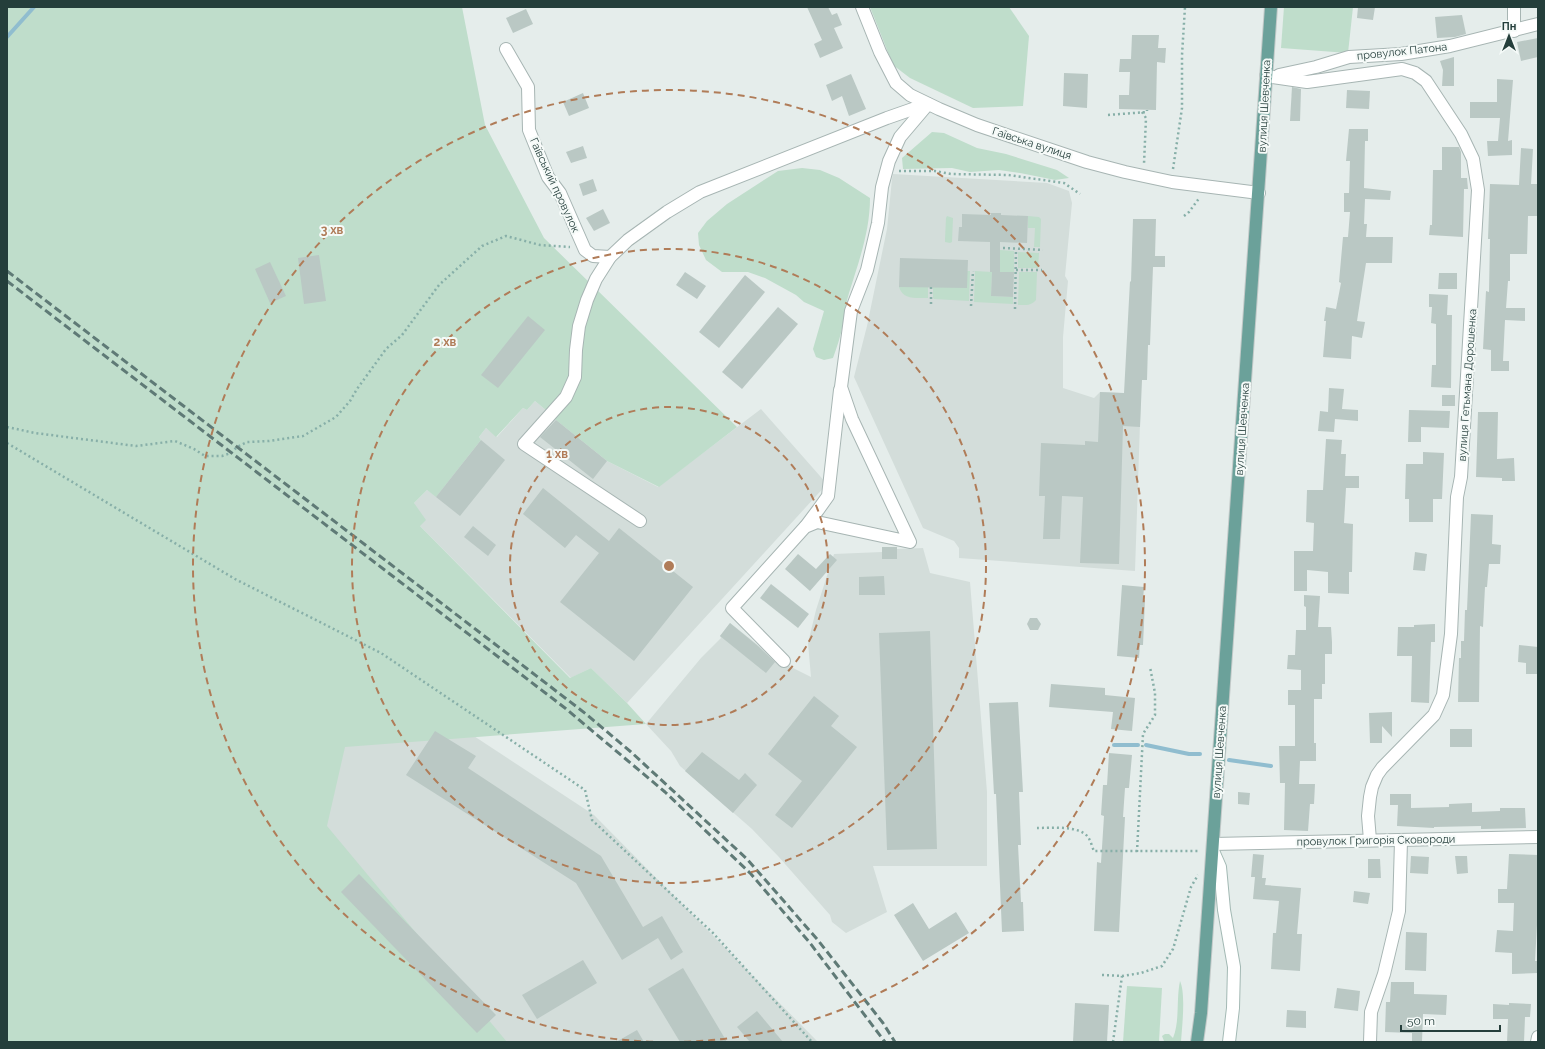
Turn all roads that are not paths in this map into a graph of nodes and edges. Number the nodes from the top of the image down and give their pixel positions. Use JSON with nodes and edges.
{"nodes":[{"id":1,"x":862,"y":7,"type":"edge"},
{"id":2,"x":1271,"y":7,"type":"edge"},
{"id":3,"x":1514,"y":7,"type":"edge"},
{"id":4,"x":1538,"y":24,"type":"edge"},
{"id":5,"x":1514,"y":31,"type":"junction"},
{"id":6,"x":506,"y":49,"type":"dead end"},
{"id":7,"x":1266,"y":76,"type":"junction"},
{"id":8,"x":928,"y":104,"type":"junction"},
{"id":9,"x":1259,"y":192,"type":"junction"},
{"id":10,"x":610,"y":257,"type":"junction"},
{"id":11,"x":841,"y":387,"type":"junction"},
{"id":12,"x":640,"y":521,"type":"dead end"},
{"id":13,"x":805,"y":527,"type":"junction"},
{"id":14,"x":784,"y":661,"type":"dead end"},
{"id":15,"x":1538,"y":837,"type":"edge"},
{"id":16,"x":1370,"y":840,"type":"junction"},
{"id":17,"x":1401,"y":841,"type":"junction"},
{"id":18,"x":1213,"y":847,"type":"junction"},
{"id":19,"x":1538,"y":1037,"type":"edge"},
{"id":20,"x":1197,"y":1042,"type":"edge"},
{"id":21,"x":1229,"y":1042,"type":"edge"},
{"id":22,"x":1370,"y":1042,"type":"edge"},
{"id":23,"x":1537,"y":1042,"type":"edge"}],
"edges":[{"from":1,"to":8,"type":"street","name":"Гаївська вулиця"},
{"from":2,"to":7,"type":"main road","name":"вулиця Шевченка"},
{"from":3,"to":5,"type":"street"},
{"from":4,"to":5,"type":"street","name":"провулок Патона"},
{"from":5,"to":7,"type":"street","name":"провулок Патона"},
{"from":6,"to":10,"type":"street","name":"Гаївський провулок"},
{"from":7,"to":9,"type":"main road","name":"вулиця Шевченка"},
{"from":7,"to":16,"type":"street","name":"вулиця Гетьмана Дорошенка"},
{"from":8,"to":9,"type":"street","name":"Гаївська вулиця"},
{"from":8,"to":10,"type":"street"},
{"from":8,"to":11,"type":"street"},
{"from":9,"to":18,"type":"main road","name":"вулиця Шевченка"},
{"from":10,"to":12,"type":"street"},
{"from":11,"to":13,"type":"street"},
{"from":11,"to":13,"type":"street"},
{"from":13,"to":14,"type":"street"},
{"from":15,"to":17,"type":"street","name":"провулок Григорія Сковороди"},
{"from":16,"to":17,"type":"street","name":"провулок Григорія Сковороди"},
{"from":16,"to":18,"type":"street","name":"провулок Григорія Сковороди"},
{"from":17,"to":22,"type":"street"},
{"from":18,"to":20,"type":"main road","name":"вулиця Шевченка"},
{"from":18,"to":21,"type":"street","name":"вулиця Шевченка"},
{"from":19,"to":23,"type":"street"}]}
